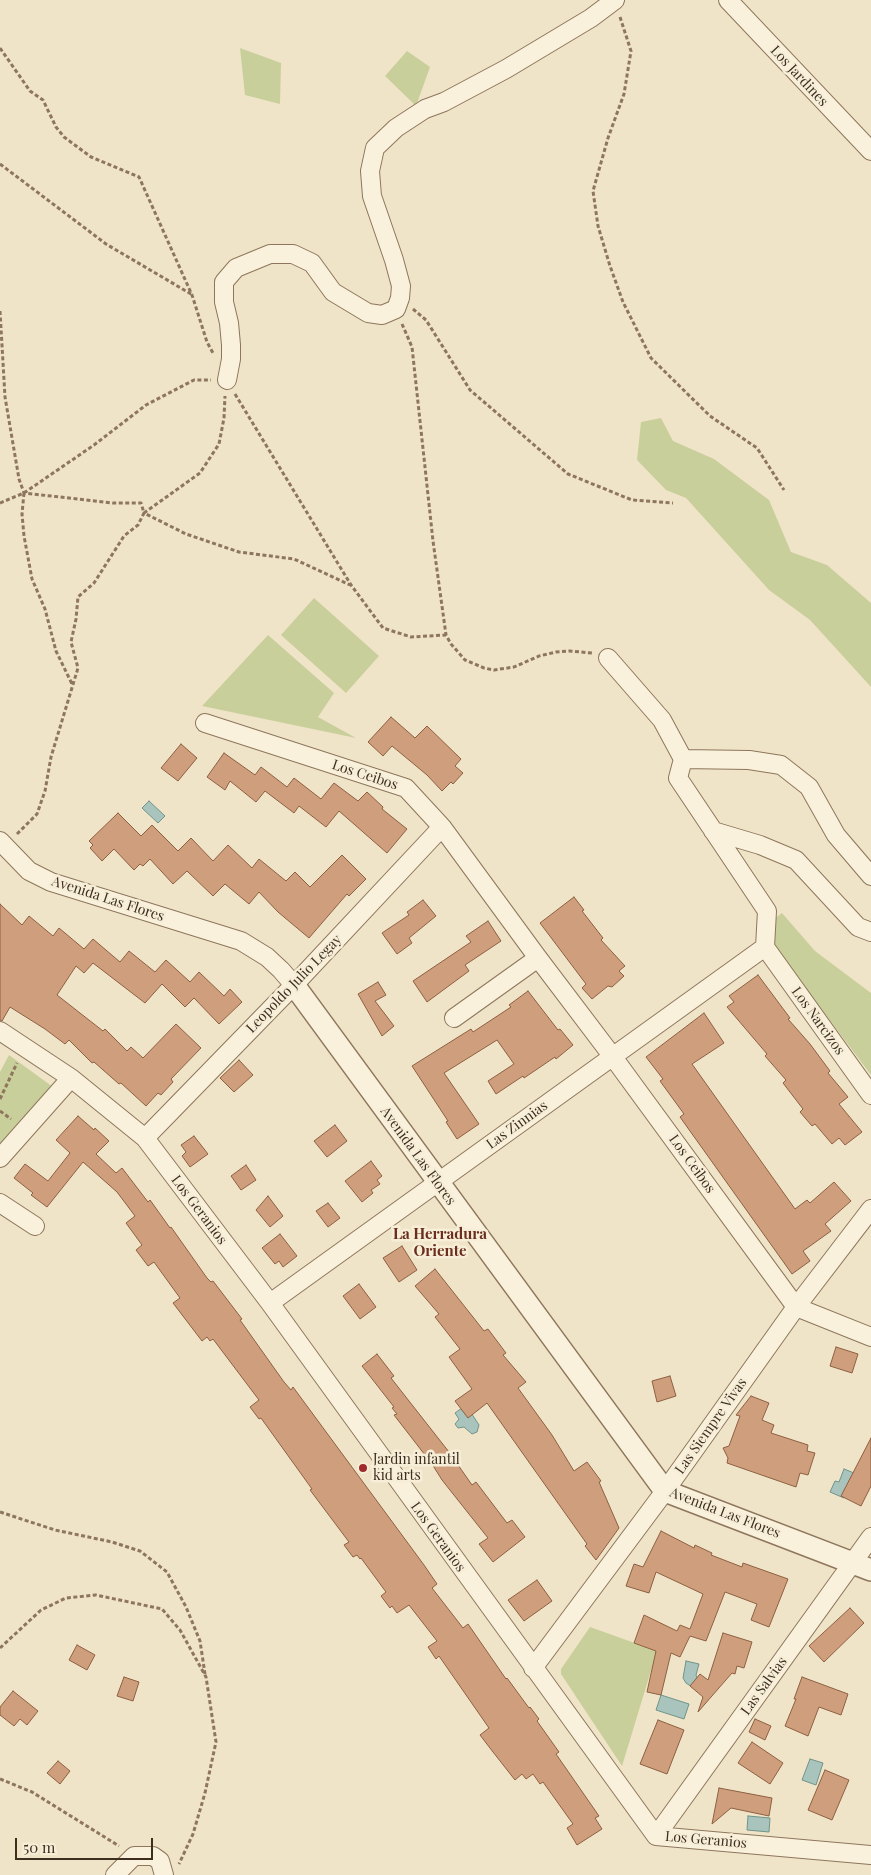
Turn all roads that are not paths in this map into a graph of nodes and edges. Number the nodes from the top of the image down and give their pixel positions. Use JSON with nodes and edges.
{"nodes":[{"id":1,"x":614,"y":0,"type":"edge"},
{"id":2,"x":728,"y":0,"type":"edge"},
{"id":3,"x":871,"y":151,"type":"edge"},
{"id":4,"x":226,"y":380,"type":"road end"},
{"id":5,"x":608,"y":658,"type":"road end"},
{"id":6,"x":205,"y":723,"type":"dead end"},
{"id":7,"x":683,"y":759,"type":"junction"},
{"id":8,"x":442,"y":828,"type":"junction"},
{"id":9,"x":713,"y":831,"type":"junction"},
{"id":10,"x":2,"y":843,"type":"edge"},
{"id":11,"x":871,"y":876,"type":"edge"},
{"id":12,"x":871,"y":932,"type":"edge"},
{"id":13,"x":765,"y":947,"type":"junction"},
{"id":14,"x":538,"y":958,"type":"junction"},
{"id":15,"x":294,"y":985,"type":"junction"},
{"id":16,"x":454,"y":1018,"type":"dead end"},
{"id":17,"x":0,"y":1032,"type":"edge"},
{"id":18,"x":613,"y":1056,"type":"junction"},
{"id":19,"x":71,"y":1078,"type":"junction"},
{"id":20,"x":871,"y":1095,"type":"edge"},
{"id":21,"x":144,"y":1138,"type":"junction"},
{"id":22,"x":0,"y":1158,"type":"edge"},
{"id":23,"x":438,"y":1183,"type":"junction"},
{"id":24,"x":0,"y":1203,"type":"edge"},
{"id":25,"x":871,"y":1209,"type":"edge"},
{"id":26,"x":35,"y":1226,"type":"dead end"},
{"id":27,"x":270,"y":1304,"type":"junction"},
{"id":28,"x":796,"y":1307,"type":"junction"},
{"id":29,"x":871,"y":1337,"type":"edge"},
{"id":30,"x":665,"y":1490,"type":"junction"},
{"id":31,"x":871,"y":1537,"type":"edge"},
{"id":32,"x":862,"y":1566,"type":"edge"},
{"id":33,"x":533,"y":1668,"type":"junction"},
{"id":34,"x":656,"y":1836,"type":"junction"},
{"id":35,"x":871,"y":1855,"type":"edge"},
{"id":36,"x":171,"y":1871,"type":"edge"},
{"id":37,"x":115,"y":1875,"type":"edge"}],
"edges":[{"from":1,"to":4,"type":"street"},
{"from":2,"to":3,"type":"street","name":"Los Jardines"},
{"from":5,"to":7,"type":"street"},
{"from":6,"to":8,"type":"street","name":"Los Ceibos"},
{"from":7,"to":9,"type":"street"},
{"from":7,"to":11,"type":"street"},
{"from":8,"to":14,"type":"street","name":"Los Ceibos"},
{"from":8,"to":15,"type":"street","name":"Leopoldo Julio Legay"},
{"from":9,"to":12,"type":"street"},
{"from":9,"to":13,"type":"street"},
{"from":10,"to":15,"type":"street","name":"Avenida Las Flores"},
{"from":13,"to":18,"type":"street","name":"Las Zinnias"},
{"from":13,"to":20,"type":"street","name":"Los Narcizos"},
{"from":14,"to":16,"type":"street"},
{"from":14,"to":18,"type":"street","name":"Los Ceibos"},
{"from":15,"to":21,"type":"street","name":"Leopoldo Julio Legay"},
{"from":15,"to":23,"type":"street","name":"Avenida Las Flores"},
{"from":17,"to":19,"type":"street","name":"Los Geranios"},
{"from":18,"to":23,"type":"street","name":"Las Zinnias"},
{"from":18,"to":28,"type":"street","name":"Los Ceibos"},
{"from":19,"to":21,"type":"street","name":"Los Geranios"},
{"from":19,"to":22,"type":"street"},
{"from":21,"to":27,"type":"street","name":"Los Geranios"},
{"from":23,"to":27,"type":"street","name":"Las Zinnias"},
{"from":23,"to":30,"type":"street","name":"Avenida Las Flores"},
{"from":24,"to":26,"type":"street"},
{"from":25,"to":28,"type":"street","name":"Las Siempre Vivas"},
{"from":27,"to":33,"type":"street","name":"Los Geranios"},
{"from":28,"to":29,"type":"street"},
{"from":28,"to":30,"type":"street","name":"Las Siempre Vivas"},
{"from":30,"to":32,"type":"street","name":"Avenida Las Flores"},
{"from":30,"to":33,"type":"street","name":"Las Siempre Vivas"},
{"from":31,"to":32,"type":"street","name":"Las Salvias"},
{"from":32,"to":34,"type":"street","name":"Las Salvias"},
{"from":33,"to":34,"type":"street","name":"Los Geranios"},
{"from":34,"to":35,"type":"street","name":"Los Geranios"},
{"from":36,"to":37,"type":"street"}]}
